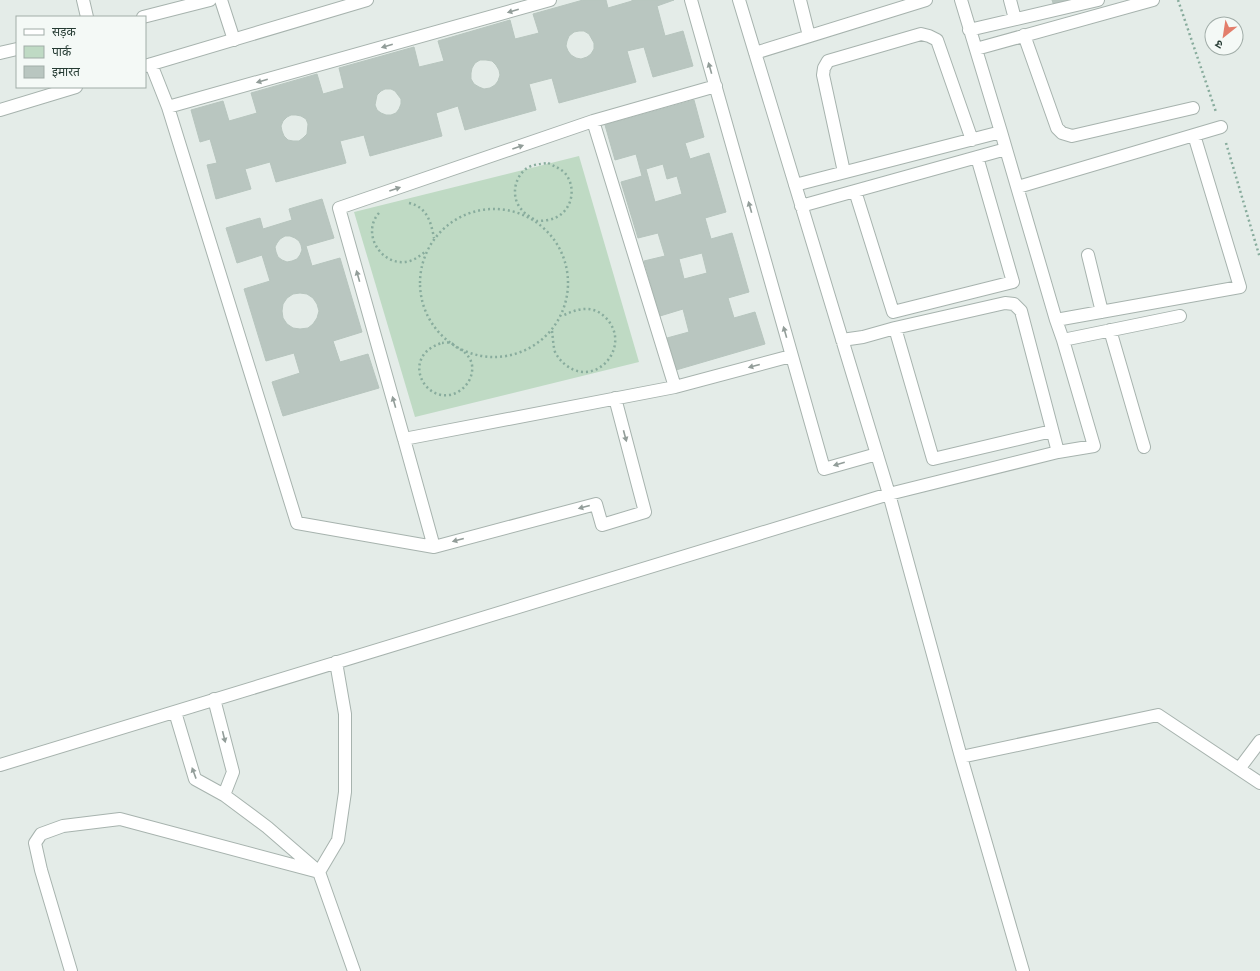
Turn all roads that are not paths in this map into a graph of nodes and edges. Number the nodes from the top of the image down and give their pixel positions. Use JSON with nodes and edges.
{"nodes":[{"id":1,"x":83,"y":0,"type":"edge"},
{"id":2,"x":210,"y":0,"type":"edge"},
{"id":3,"x":221,"y":0,"type":"edge"},
{"id":4,"x":366,"y":0,"type":"edge"},
{"id":5,"x":550,"y":0,"type":"edge"},
{"id":6,"x":691,"y":0,"type":"edge"},
{"id":7,"x":739,"y":0,"type":"edge"},
{"id":8,"x":800,"y":0,"type":"edge"},
{"id":9,"x":926,"y":0,"type":"edge"},
{"id":10,"x":960,"y":0,"type":"edge"},
{"id":11,"x":1010,"y":0,"type":"edge"},
{"id":12,"x":1098,"y":0,"type":"edge"},
{"id":13,"x":1153,"y":0,"type":"edge"},
{"id":14,"x":87,"y":16,"type":"edge"},
{"id":15,"x":146,"y":16,"type":"edge"},
{"id":16,"x":1015,"y":19,"type":"junction"},
{"id":17,"x":969,"y":30,"type":"junction"},
{"id":18,"x":1024,"y":35,"type":"junction"},
{"id":19,"x":809,"y":36,"type":"junction"},
{"id":20,"x":234,"y":40,"type":"junction"},
{"id":21,"x":16,"y":49,"type":"edge"},
{"id":22,"x":976,"y":49,"type":"junction"},
{"id":23,"x":0,"y":53,"type":"edge"},
{"id":24,"x":755,"y":53,"type":"junction"},
{"id":25,"x":148,"y":65,"type":"edge"},
{"id":26,"x":716,"y":86,"type":"junction"},
{"id":27,"x":73,"y":88,"type":"edge"},
{"id":28,"x":168,"y":107,"type":"junction"},
{"id":29,"x":1193,"y":108,"type":"dead end"},
{"id":30,"x":0,"y":110,"type":"edge"},
{"id":31,"x":593,"y":122,"type":"junction"},
{"id":32,"x":1221,"y":127,"type":"road end"},
{"id":33,"x":1001,"y":132,"type":"junction"},
{"id":34,"x":1194,"y":135,"type":"junction"},
{"id":35,"x":972,"y":140,"type":"junction"},
{"id":36,"x":1006,"y":149,"type":"junction"},
{"id":37,"x":977,"y":157,"type":"junction"},
{"id":38,"x":844,"y":172,"type":"junction"},
{"id":39,"x":795,"y":185,"type":"junction"},
{"id":40,"x":1018,"y":187,"type":"junction"},
{"id":41,"x":855,"y":191,"type":"junction"},
{"id":42,"x":801,"y":206,"type":"junction"},
{"id":43,"x":1088,"y":255,"type":"dead end"},
{"id":44,"x":1102,"y":312,"type":"junction"},
{"id":45,"x":1180,"y":316,"type":"dead end"},
{"id":46,"x":1056,"y":320,"type":"junction"},
{"id":47,"x":895,"y":328,"type":"junction"},
{"id":48,"x":1110,"y":330,"type":"junction"},
{"id":49,"x":842,"y":340,"type":"junction"},
{"id":50,"x":1063,"y":340,"type":"junction"},
{"id":51,"x":792,"y":356,"type":"junction"},
{"id":52,"x":675,"y":387,"type":"junction"},
{"id":53,"x":615,"y":398,"type":"junction"},
{"id":54,"x":1052,"y":431,"type":"junction"},
{"id":55,"x":404,"y":439,"type":"junction"},
{"id":56,"x":1144,"y":447,"type":"dead end"},
{"id":57,"x":1058,"y":452,"type":"junction"},
{"id":58,"x":877,"y":454,"type":"junction"},
{"id":59,"x":889,"y":494,"type":"junction"},
{"id":60,"x":434,"y":547,"type":"junction"},
{"id":61,"x":336,"y":662,"type":"junction"},
{"id":62,"x":214,"y":699,"type":"junction"},
{"id":63,"x":175,"y":712,"type":"junction"},
{"id":64,"x":1260,"y":741,"type":"edge"},
{"id":65,"x":961,"y":757,"type":"junction"},
{"id":66,"x":0,"y":765,"type":"edge"},
{"id":67,"x":1239,"y":769,"type":"junction"},
{"id":68,"x":1260,"y":783,"type":"edge"},
{"id":69,"x":224,"y":795,"type":"junction"},
{"id":70,"x":319,"y":872,"type":"junction"},
{"id":71,"x":71,"y":971,"type":"edge"},
{"id":72,"x":354,"y":971,"type":"edge"},
{"id":73,"x":1023,"y":971,"type":"edge"}],
"edges":[{"from":1,"to":14,"type":"street"},
{"from":2,"to":15,"type":"street"},
{"from":3,"to":20,"type":"street"},
{"from":4,"to":20,"type":"street"},
{"from":5,"to":28,"type":"street","one_way":true},
{"from":26,"to":6,"type":"street","one_way":true},
{"from":7,"to":24,"type":"street"},
{"from":8,"to":19,"type":"street"},
{"from":9,"to":19,"type":"street"},
{"from":10,"to":17,"type":"street"},
{"from":11,"to":16,"type":"street"},
{"from":12,"to":16,"type":"street"},
{"from":13,"to":18,"type":"street"},
{"from":16,"to":17,"type":"street"},
{"from":17,"to":22,"type":"street"},
{"from":18,"to":22,"type":"street"},
{"from":18,"to":29,"type":"street"},
{"from":19,"to":24,"type":"street"},
{"from":20,"to":25,"type":"street"},
{"from":21,"to":23,"type":"street"},
{"from":22,"to":33,"type":"street"},
{"from":24,"to":39,"type":"street"},
{"from":25,"to":28,"type":"street"},
{"from":26,"to":31,"type":"street"},
{"from":51,"to":26,"type":"street","one_way":true},
{"from":27,"to":30,"type":"street"},
{"from":28,"to":60,"type":"street"},
{"from":31,"to":52,"type":"street"},
{"from":55,"to":31,"type":"street","one_way":true},
{"from":32,"to":34,"type":"street"},
{"from":33,"to":35,"type":"street"},
{"from":33,"to":36,"type":"street"},
{"from":34,"to":40,"type":"street"},
{"from":34,"to":44,"type":"street"},
{"from":35,"to":38,"type":"street"},
{"from":35,"to":38,"type":"street"},
{"from":36,"to":37,"type":"street"},
{"from":36,"to":40,"type":"street"},
{"from":37,"to":41,"type":"street"},
{"from":37,"to":41,"type":"street"},
{"from":38,"to":39,"type":"street"},
{"from":39,"to":42,"type":"street"},
{"from":40,"to":46,"type":"street"},
{"from":41,"to":42,"type":"street"},
{"from":42,"to":49,"type":"street"},
{"from":43,"to":44,"type":"street"},
{"from":44,"to":46,"type":"street"},
{"from":45,"to":48,"type":"street"},
{"from":46,"to":50,"type":"street"},
{"from":47,"to":49,"type":"street"},
{"from":47,"to":54,"type":"street"},
{"from":47,"to":54,"type":"street"},
{"from":48,"to":50,"type":"street"},
{"from":48,"to":56,"type":"street"},
{"from":49,"to":58,"type":"street"},
{"from":50,"to":57,"type":"street"},
{"from":51,"to":52,"type":"street","one_way":true},
{"from":58,"to":51,"type":"street","one_way":true},
{"from":52,"to":53,"type":"street"},
{"from":53,"to":55,"type":"street"},
{"from":53,"to":60,"type":"street","one_way":true},
{"from":54,"to":57,"type":"street"},
{"from":55,"to":60,"type":"street"},
{"from":57,"to":59,"type":"street"},
{"from":58,"to":59,"type":"street"},
{"from":59,"to":61,"type":"street"},
{"from":59,"to":65,"type":"street"},
{"from":61,"to":62,"type":"street"},
{"from":61,"to":70,"type":"street"},
{"from":62,"to":63,"type":"street"},
{"from":62,"to":69,"type":"street","one_way":true},
{"from":63,"to":66,"type":"street"},
{"from":69,"to":63,"type":"street","one_way":true},
{"from":64,"to":67,"type":"street"},
{"from":65,"to":67,"type":"street"},
{"from":65,"to":73,"type":"street"},
{"from":67,"to":68,"type":"street"},
{"from":69,"to":70,"type":"street"},
{"from":70,"to":71,"type":"street"},
{"from":70,"to":72,"type":"street"}]}
